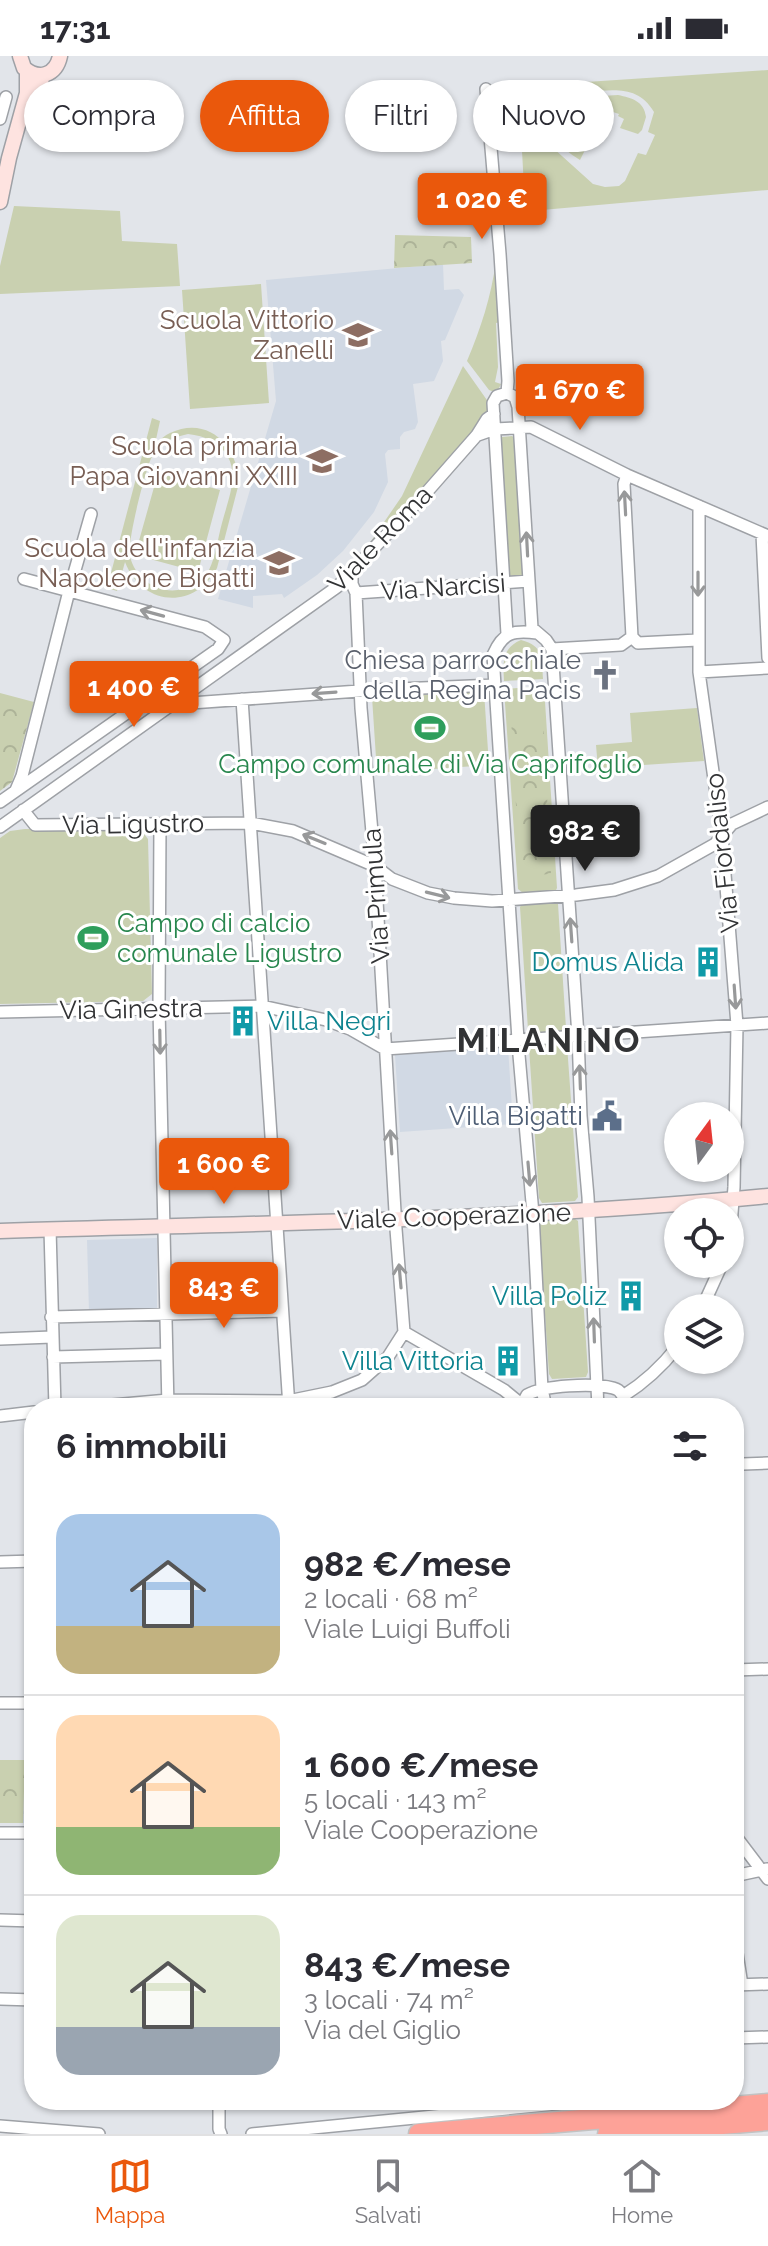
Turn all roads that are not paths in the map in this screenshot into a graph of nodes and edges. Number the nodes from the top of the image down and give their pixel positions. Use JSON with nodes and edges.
{"nodes":[{"id":1,"x":62,"y":58,"type":"edge"},
{"id":2,"x":21,"y":61,"type":"edge"},
{"id":3,"x":43,"y":76,"type":"junction"},
{"id":4,"x":6,"y":97,"type":"dead end"},
{"id":5,"x":0,"y":119,"type":"edge"},
{"id":6,"x":491,"y":152,"type":"edge"},
{"id":7,"x":5,"y":183,"type":"junction"},
{"id":8,"x":0,"y":202,"type":"edge"},
{"id":9,"x":507,"y":393,"type":"junction"},
{"id":10,"x":494,"y":414,"type":"junction"},
{"id":11,"x":520,"y":428,"type":"junction"},
{"id":12,"x":495,"y":429,"type":"junction"},
{"id":13,"x":477,"y":435,"type":"junction"},
{"id":14,"x":627,"y":475,"type":"junction"},
{"id":15,"x":699,"y":506,"type":"junction"},
{"id":16,"x":91,"y":514,"type":"dead end"},
{"id":17,"x":765,"y":535,"type":"edge"},
{"id":18,"x":352,"y":573,"type":"junction"},
{"id":19,"x":24,"y":579,"type":"dead end"},
{"id":20,"x":529,"y":581,"type":"junction"},
{"id":21,"x":505,"y":582,"type":"junction"},
{"id":22,"x":69,"y":591,"type":"junction"},
{"id":23,"x":356,"y":593,"type":"junction"},
{"id":24,"x":537,"y":633,"type":"junction"},
{"id":25,"x":507,"y":634,"type":"junction"},
{"id":26,"x":632,"y":637,"type":"junction"},
{"id":27,"x":698,"y":640,"type":"junction"},
{"id":28,"x":552,"y":649,"type":"junction"},
{"id":29,"x":768,"y":658,"type":"edge"},
{"id":30,"x":768,"y":668,"type":"edge"},
{"id":31,"x":699,"y":672,"type":"junction"},
{"id":32,"x":495,"y":685,"type":"junction"},
{"id":33,"x":361,"y":691,"type":"junction"},
{"id":34,"x":184,"y":696,"type":"junction"},
{"id":35,"x":242,"y":699,"type":"junction"},
{"id":36,"x":8,"y":797,"type":"edge"},
{"id":37,"x":768,"y":807,"type":"edge"},
{"id":38,"x":23,"y":810,"type":"junction"},
{"id":39,"x":251,"y":823,"type":"junction"},
{"id":40,"x":160,"y":824,"type":"junction"},
{"id":41,"x":0,"y":827,"type":"edge"},
{"id":42,"x":722,"y":836,"type":"junction"},
{"id":43,"x":375,"y":866,"type":"junction"},
{"id":44,"x":569,"y":895,"type":"junction"},
{"id":45,"x":508,"y":899,"type":"junction"},
{"id":46,"x":262,"y":1006,"type":"junction"},
{"id":47,"x":159,"y":1008,"type":"junction"},
{"id":48,"x":0,"y":1012,"type":"edge"},
{"id":49,"x":0,"y":1023,"type":"edge"},
{"id":50,"x":768,"y":1023,"type":"edge"},
{"id":51,"x":737,"y":1025,"type":"junction"},
{"id":52,"x":578,"y":1036,"type":"junction"},
{"id":53,"x":518,"y":1041,"type":"junction"},
{"id":54,"x":385,"y":1049,"type":"junction"},
{"id":55,"x":766,"y":1196,"type":"edge"},
{"id":56,"x":733,"y":1198,"type":"edge"},
{"id":57,"x":744,"y":1199,"type":"edge"},
{"id":58,"x":664,"y":1205,"type":"edge"},
{"id":59,"x":589,"y":1211,"type":"junction"},
{"id":60,"x":533,"y":1214,"type":"junction"},
{"id":61,"x":396,"y":1219,"type":"junction"},
{"id":62,"x":277,"y":1223,"type":"junction"},
{"id":63,"x":163,"y":1227,"type":"junction"},
{"id":64,"x":50,"y":1229,"type":"junction"},
{"id":65,"x":0,"y":1231,"type":"edge"},
{"id":66,"x":282,"y":1311,"type":"junction"},
{"id":67,"x":165,"y":1315,"type":"junction"},
{"id":68,"x":51,"y":1317,"type":"junction"},
{"id":69,"x":404,"y":1332,"type":"junction"},
{"id":70,"x":52,"y":1337,"type":"junction"},
{"id":71,"x":0,"y":1339,"type":"edge"},
{"id":72,"x":166,"y":1354,"type":"junction"},
{"id":73,"x":53,"y":1357,"type":"junction"},
{"id":74,"x":664,"y":1362,"type":"edge"},
{"id":75,"x":597,"y":1387,"type":"junction"},
{"id":76,"x":542,"y":1389,"type":"junction"},
{"id":77,"x":55,"y":1398,"type":"edge"},
{"id":78,"x":168,"y":1398,"type":"edge"},
{"id":79,"x":289,"y":1398,"type":"edge"},
{"id":80,"x":310,"y":1398,"type":"edge"},
{"id":81,"x":512,"y":1398,"type":"edge"},
{"id":82,"x":525,"y":1398,"type":"edge"},
{"id":83,"x":544,"y":1398,"type":"edge"},
{"id":84,"x":598,"y":1398,"type":"edge"},
{"id":85,"x":620,"y":1398,"type":"edge"},
{"id":86,"x":626,"y":1398,"type":"edge"},
{"id":87,"x":24,"y":1413,"type":"edge"},
{"id":88,"x":0,"y":1416,"type":"edge"},
{"id":89,"x":765,"y":1463,"type":"edge"},
{"id":90,"x":744,"y":1464,"type":"edge"},
{"id":91,"x":24,"y":1561,"type":"edge"},
{"id":92,"x":0,"y":1562,"type":"edge"},
{"id":93,"x":768,"y":1669,"type":"edge"},
{"id":94,"x":744,"y":1670,"type":"edge"},
{"id":95,"x":0,"y":1703,"type":"edge"},
{"id":96,"x":24,"y":1703,"type":"edge"},
{"id":97,"x":0,"y":1833,"type":"edge"},
{"id":98,"x":24,"y":1833,"type":"edge"},
{"id":99,"x":744,"y":1846,"type":"edge"},
{"id":100,"x":766,"y":1872,"type":"edge"},
{"id":101,"x":744,"y":1875,"type":"edge"},
{"id":102,"x":0,"y":1920,"type":"edge"},
{"id":103,"x":24,"y":1921,"type":"edge"},
{"id":104,"x":768,"y":1984,"type":"edge"},
{"id":105,"x":744,"y":1985,"type":"edge"},
{"id":106,"x":0,"y":1999,"type":"edge"},
{"id":107,"x":24,"y":2000,"type":"edge"},
{"id":108,"x":768,"y":2037,"type":"edge"},
{"id":109,"x":744,"y":2038,"type":"edge"},
{"id":110,"x":768,"y":2104,"type":"edge"},
{"id":111,"x":744,"y":2106,"type":"edge"},
{"id":112,"x":219,"y":2110,"type":"edge"},
{"id":113,"x":496,"y":2110,"type":"edge"},
{"id":114,"x":698,"y":2110,"type":"edge"},
{"id":115,"x":768,"y":2120,"type":"edge"},
{"id":116,"x":0,"y":2126,"type":"edge"},
{"id":117,"x":99,"y":2134,"type":"edge"},
{"id":118,"x":221,"y":2134,"type":"edge"},
{"id":119,"x":252,"y":2134,"type":"edge"},
{"id":120,"x":419,"y":2134,"type":"edge"},
{"id":121,"x":608,"y":2134,"type":"edge"}],
"edges":[{"from":1,"to":3,"type":"street"},
{"from":2,"to":3,"type":"street"},
{"from":2,"to":7,"type":"street"},
{"from":3,"to":7,"type":"street"},
{"from":4,"to":5,"type":"street"},
{"from":6,"to":9,"type":"street"},
{"from":7,"to":8,"type":"street"},
{"from":9,"to":10,"type":"street","name":"Viale Roma"},
{"from":9,"to":11,"type":"street"},
{"from":10,"to":12,"type":"street"},
{"from":10,"to":13,"type":"street","name":"Viale Roma"},
{"from":11,"to":12,"type":"street","name":"Viale Roma"},
{"from":11,"to":14,"type":"street"},
{"from":20,"to":11,"type":"street","one_way":true},
{"from":12,"to":13,"type":"street","name":"Viale Roma"},
{"from":12,"to":21,"type":"street"},
{"from":13,"to":18,"type":"street","name":"Viale Roma"},
{"from":14,"to":15,"type":"street"},
{"from":26,"to":14,"type":"street","one_way":true},
{"from":15,"to":17,"type":"street"},
{"from":15,"to":27,"type":"street","name":"Via Fiordaliso","one_way":true},
{"from":16,"to":22,"type":"street"},
{"from":17,"to":29,"type":"street"},
{"from":18,"to":23,"type":"street","name":"Via Primula"},
{"from":18,"to":34,"type":"street","name":"Viale Roma"},
{"from":19,"to":22,"type":"street"},
{"from":20,"to":21,"type":"street","name":"Via Narcisi"},
{"from":20,"to":24,"type":"street"},
{"from":21,"to":23,"type":"street","name":"Via Narcisi"},
{"from":21,"to":25,"type":"street"},
{"from":22,"to":36,"type":"street"},
{"from":36,"to":22,"type":"street","one_way":true},
{"from":23,"to":33,"type":"street","name":"Via Primula"},
{"from":24,"to":25,"type":"street"},
{"from":24,"to":28,"type":"street"},
{"from":25,"to":32,"type":"street"},
{"from":26,"to":27,"type":"street"},
{"from":26,"to":28,"type":"street"},
{"from":27,"to":31,"type":"street","name":"Via Fiordaliso"},
{"from":28,"to":44,"type":"street"},
{"from":30,"to":31,"type":"street"},
{"from":31,"to":42,"type":"street","name":"Via Fiordaliso"},
{"from":32,"to":33,"type":"street"},
{"from":32,"to":45,"type":"street"},
{"from":33,"to":35,"type":"street","one_way":true},
{"from":33,"to":43,"type":"street","name":"Via Primula"},
{"from":34,"to":35,"type":"street"},
{"from":34,"to":38,"type":"street","name":"Viale Roma"},
{"from":35,"to":39,"type":"street"},
{"from":36,"to":38,"type":"street"},
{"from":37,"to":42,"type":"street","name":"Via Ligustro"},
{"from":38,"to":40,"type":"street","name":"Via Ligustro"},
{"from":38,"to":41,"type":"street","name":"Viale Roma"},
{"from":39,"to":40,"type":"street","name":"Via Ligustro"},
{"from":43,"to":39,"type":"street","name":"Via Ligustro","one_way":true},
{"from":39,"to":46,"type":"street"},
{"from":40,"to":47,"type":"street"},
{"from":42,"to":44,"type":"street","name":"Via Ligustro"},
{"from":42,"to":51,"type":"street","name":"Via Fiordaliso","one_way":true},
{"from":43,"to":45,"type":"street","name":"Via Ligustro","one_way":true},
{"from":43,"to":54,"type":"street","name":"Via Primula"},
{"from":44,"to":45,"type":"street","name":"Via Ligustro"},
{"from":52,"to":44,"type":"street","one_way":true},
{"from":45,"to":53,"type":"street"},
{"from":46,"to":47,"type":"street","name":"Via Ginestra"},
{"from":46,"to":54,"type":"street","name":"Via Ginestra"},
{"from":46,"to":62,"type":"street"},
{"from":47,"to":48,"type":"street","name":"Via Ginestra"},
{"from":47,"to":63,"type":"street","one_way":true},
{"from":48,"to":49,"type":"street","name":"Via Ginestra"},
{"from":50,"to":51,"type":"street"},
{"from":51,"to":52,"type":"street"},
{"from":51,"to":56,"type":"street","name":"Via Fiordaliso"},
{"from":52,"to":53,"type":"street"},
{"from":59,"to":52,"type":"street","one_way":true},
{"from":53,"to":54,"type":"street"},
{"from":53,"to":60,"type":"street","one_way":true},
{"from":61,"to":54,"type":"street","name":"Via Primula","one_way":true},
{"from":55,"to":57,"type":"street","name":"Viale Cooperazione"},
{"from":58,"to":59,"type":"street","name":"Viale Cooperazione"},
{"from":59,"to":60,"type":"street","name":"Viale Cooperazione"},
{"from":75,"to":59,"type":"street","one_way":true},
{"from":60,"to":61,"type":"street","name":"Viale Cooperazione"},
{"from":60,"to":76,"type":"street"},
{"from":61,"to":62,"type":"street","name":"Viale Cooperazione"},
{"from":69,"to":61,"type":"street","name":"Via Primula","one_way":true},
{"from":62,"to":63,"type":"street","name":"Viale Cooperazione"},
{"from":62,"to":66,"type":"street"},
{"from":63,"to":64,"type":"street","name":"Viale Cooperazione"},
{"from":63,"to":67,"type":"street"},
{"from":64,"to":65,"type":"street","name":"Viale Cooperazione"},
{"from":64,"to":68,"type":"street"},
{"from":66,"to":67,"type":"street"},
{"from":66,"to":79,"type":"street"},
{"from":67,"to":68,"type":"street"},
{"from":67,"to":72,"type":"street"},
{"from":68,"to":70,"type":"street"},
{"from":69,"to":80,"type":"street"},
{"from":69,"to":81,"type":"street"},
{"from":70,"to":71,"type":"street"},
{"from":70,"to":73,"type":"street"},
{"from":72,"to":73,"type":"street"},
{"from":72,"to":78,"type":"street"},
{"from":73,"to":77,"type":"street"},
{"from":74,"to":86,"type":"street"},
{"from":75,"to":76,"type":"street"},
{"from":75,"to":84,"type":"street"},
{"from":75,"to":85,"type":"street"},
{"from":76,"to":82,"type":"street"},
{"from":76,"to":83,"type":"street"},
{"from":87,"to":88,"type":"street"},
{"from":89,"to":90,"type":"street"},
{"from":91,"to":92,"type":"street"},
{"from":93,"to":94,"type":"street"},
{"from":95,"to":96,"type":"street"},
{"from":97,"to":98,"type":"street"},
{"from":99,"to":100,"type":"street"},
{"from":100,"to":101,"type":"street"},
{"from":102,"to":103,"type":"street"},
{"from":104,"to":105,"type":"street"},
{"from":106,"to":107,"type":"street"},
{"from":108,"to":109,"type":"street"},
{"from":110,"to":111,"type":"highway"},
{"from":112,"to":118,"type":"street"},
{"from":113,"to":119,"type":"street"},
{"from":114,"to":120,"type":"highway"},
{"from":115,"to":121,"type":"highway"},
{"from":116,"to":117,"type":"street"}]}
